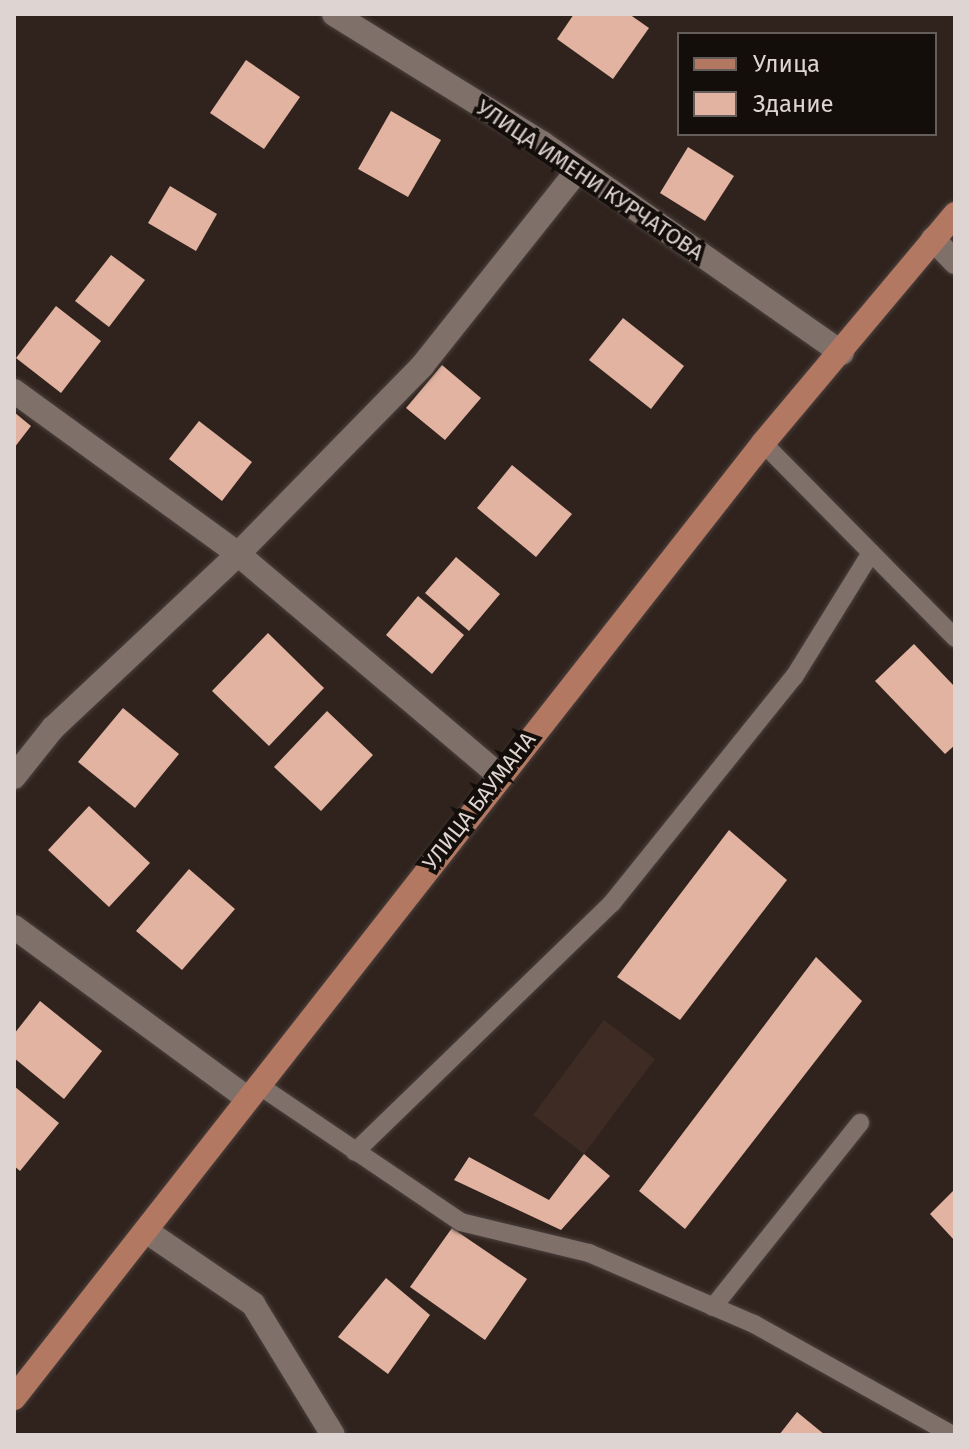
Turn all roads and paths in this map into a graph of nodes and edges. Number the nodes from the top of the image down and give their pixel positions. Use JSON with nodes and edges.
{"nodes":[{"id":1,"x":334,"y":14,"type":"edge"},
{"id":2,"x":578,"y":170,"type":"junction"},
{"id":3,"x":955,"y":214,"type":"edge"},
{"id":4,"x":933,"y":239,"type":"junction"},
{"id":5,"x":955,"y":262,"type":"edge"},
{"id":6,"x":842,"y":353,"type":"junction"},
{"id":7,"x":14,"y":391,"type":"edge"},
{"id":8,"x":763,"y":443,"type":"junction"},
{"id":9,"x":871,"y":553,"type":"junction"},
{"id":10,"x":238,"y":554,"type":"junction"},
{"id":11,"x":955,"y":638,"type":"edge"},
{"id":12,"x":499,"y":775,"type":"junction"},
{"id":13,"x":14,"y":777,"type":"edge"},
{"id":14,"x":14,"y":927,"type":"edge"},
{"id":15,"x":252,"y":1091,"type":"junction"},
{"id":16,"x":860,"y":1123,"type":"dead end"},
{"id":17,"x":355,"y":1152,"type":"junction"},
{"id":18,"x":146,"y":1231,"type":"junction"},
{"id":19,"x":713,"y":1307,"type":"junction"},
{"id":20,"x":14,"y":1398,"type":"edge"},
{"id":21,"x":333,"y":1435,"type":"edge"},
{"id":22,"x":953,"y":1435,"type":"edge"}],
"edges":[{"from":1,"to":2,"type":"street","name":"УЛИЦА ИМЕНИ КУРЧАТОВА"},
{"from":2,"to":6,"type":"street","name":"УЛИЦА ИМЕНИ КУРЧАТОВА"},
{"from":2,"to":10,"type":"street"},
{"from":3,"to":4,"type":"main road","name":"УЛИЦА БАУМАНА"},
{"from":4,"to":5,"type":"street"},
{"from":4,"to":6,"type":"main road","name":"УЛИЦА БАУМАНА"},
{"from":6,"to":8,"type":"main road","name":"УЛИЦА БАУМАНА"},
{"from":7,"to":10,"type":"street"},
{"from":8,"to":9,"type":"lane"},
{"from":8,"to":12,"type":"main road","name":"УЛИЦА БАУМАНА"},
{"from":9,"to":11,"type":"lane"},
{"from":9,"to":17,"type":"lane"},
{"from":10,"to":12,"type":"street"},
{"from":10,"to":13,"type":"street"},
{"from":12,"to":15,"type":"main road","name":"УЛИЦА БАУМАНА"},
{"from":14,"to":15,"type":"street"},
{"from":15,"to":17,"type":"lane"},
{"from":15,"to":18,"type":"main road","name":"УЛИЦА БАУМАНА"},
{"from":16,"to":19,"type":"lane"},
{"from":17,"to":19,"type":"lane"},
{"from":18,"to":20,"type":"main road","name":"УЛИЦА БАУМАНА"},
{"from":18,"to":21,"type":"street"},
{"from":19,"to":22,"type":"lane"}]}
